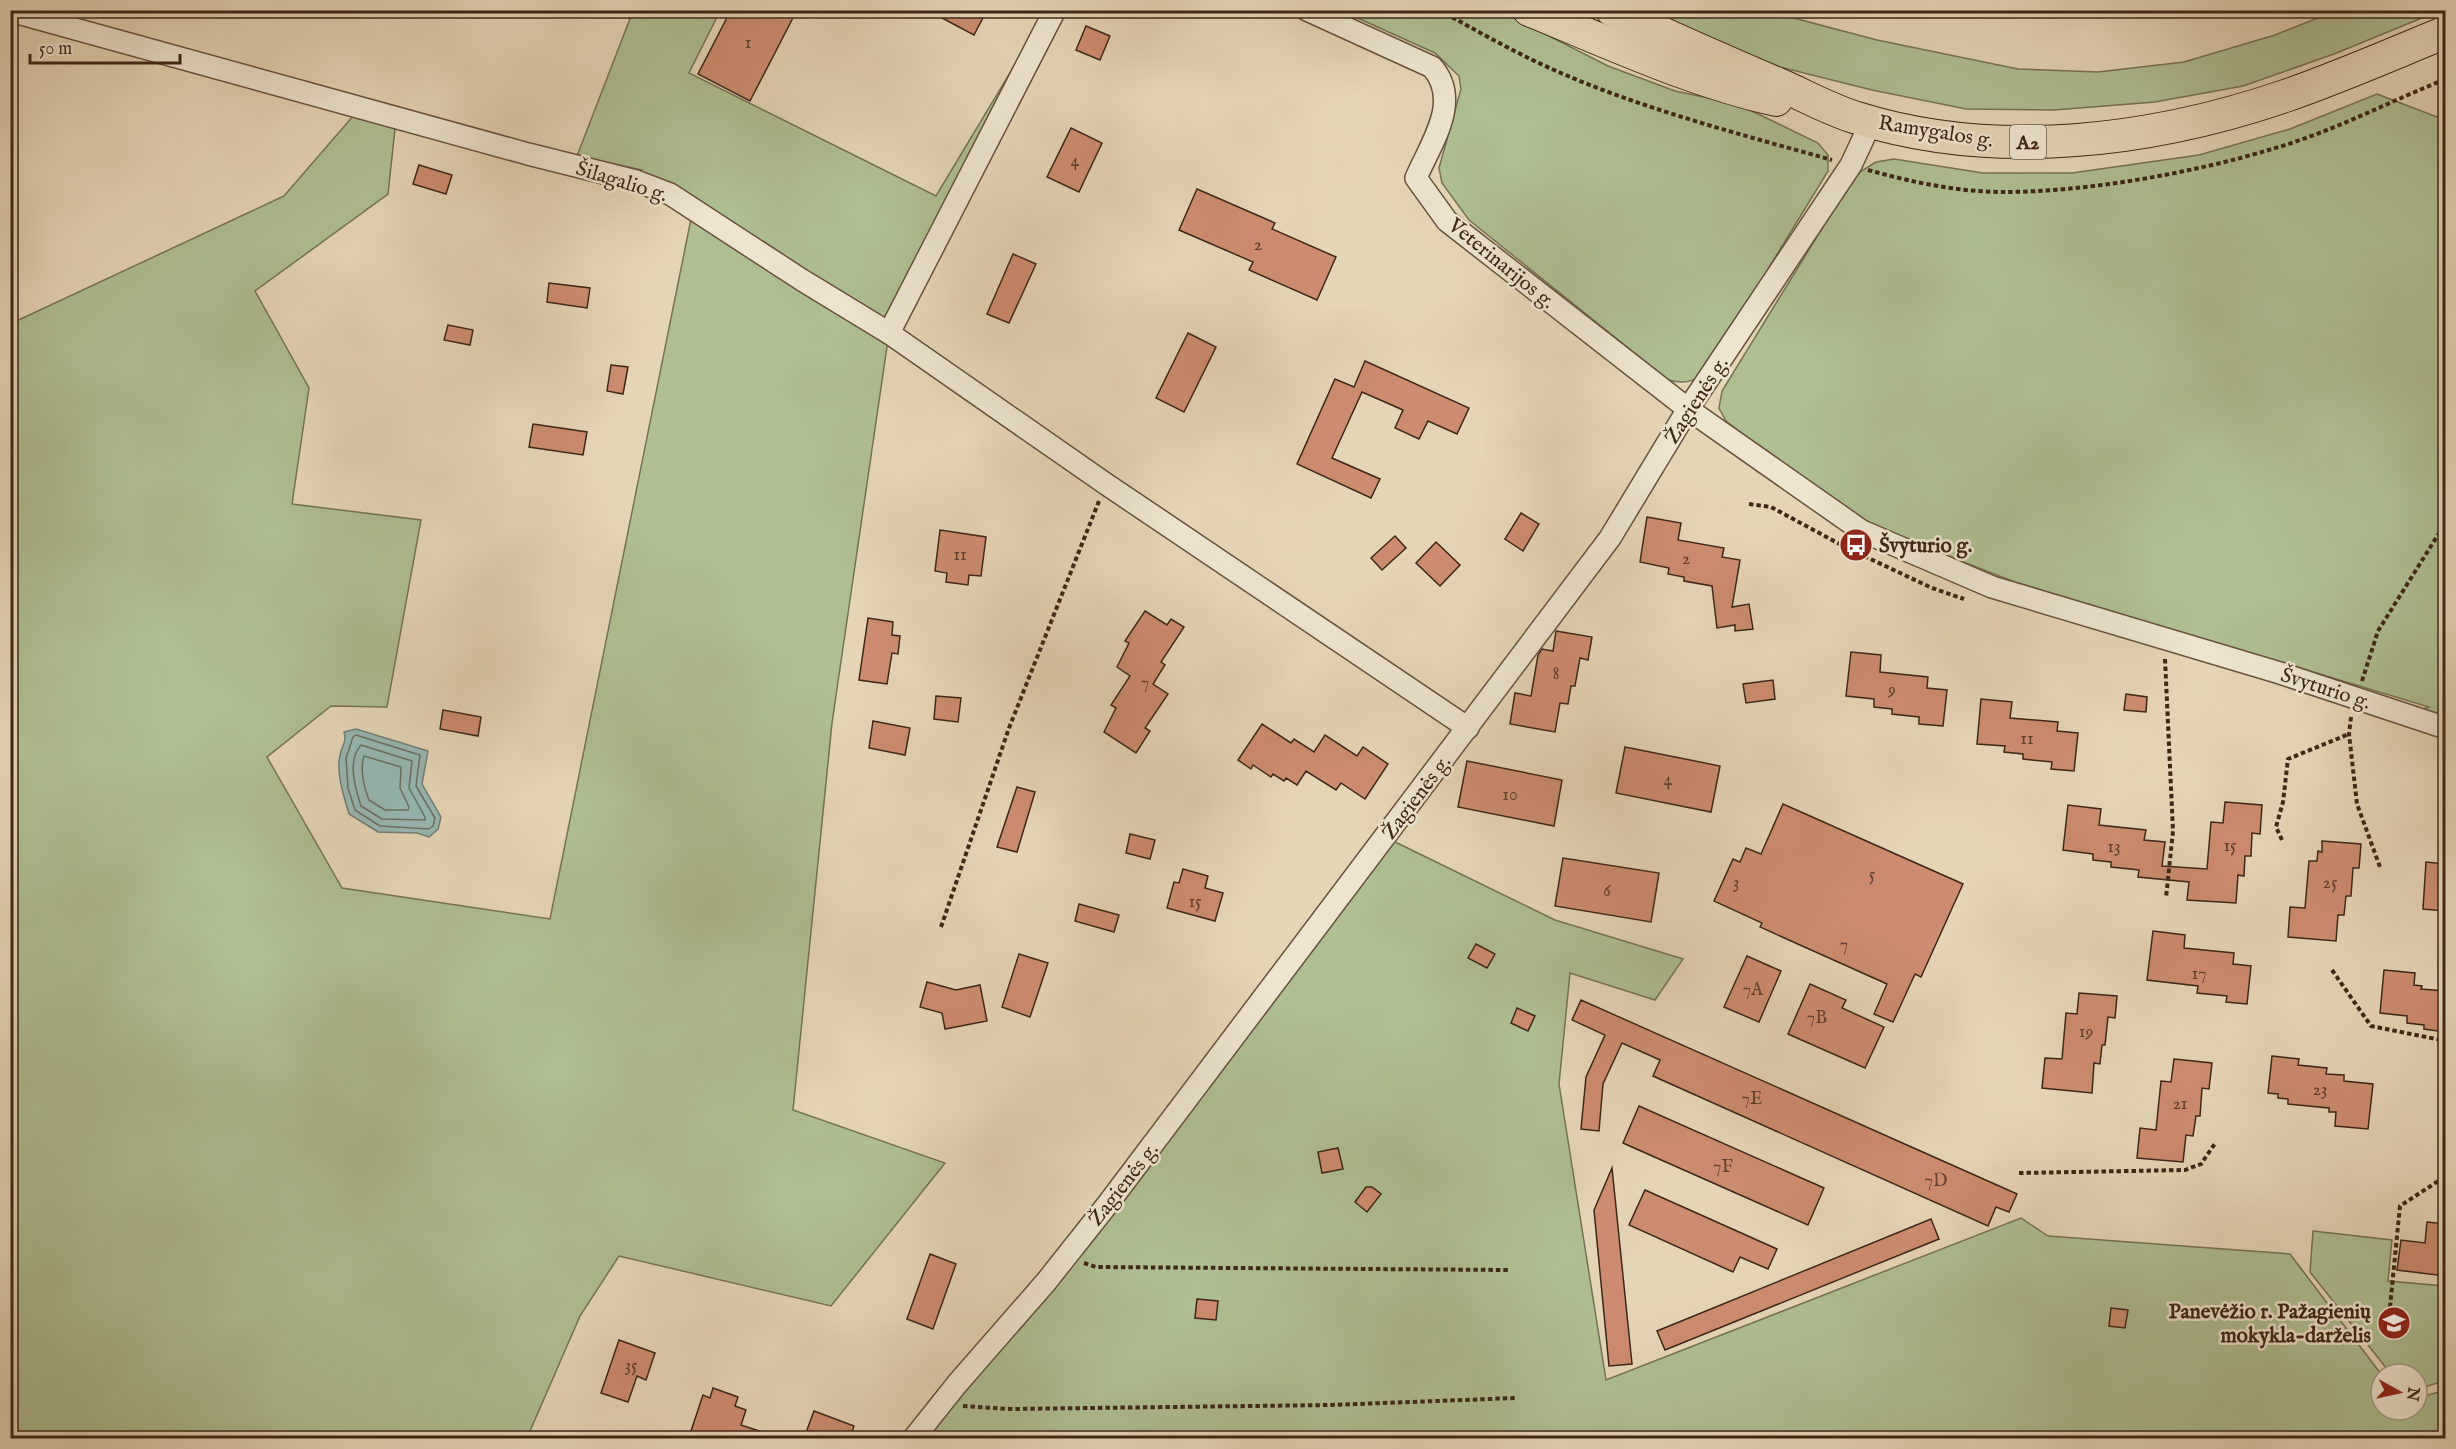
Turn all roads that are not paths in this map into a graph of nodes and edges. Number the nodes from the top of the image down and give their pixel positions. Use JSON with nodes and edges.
{"nodes":[{"id":1,"x":1055,"y":10,"type":"edge"},
{"id":2,"x":1307,"y":10,"type":"edge"},
{"id":3,"x":1529,"y":10,"type":"edge"},
{"id":4,"x":1612,"y":10,"type":"edge"},
{"id":5,"x":10,"y":11,"type":"edge"},
{"id":6,"x":2445,"y":32,"type":"edge"},
{"id":7,"x":1864,"y":120,"type":"junction"},
{"id":8,"x":889,"y":333,"type":"junction"},
{"id":9,"x":1688,"y":410,"type":"junction"},
{"id":10,"x":1468,"y":728,"type":"junction"},
{"id":11,"x":2445,"y":728,"type":"edge"},
{"id":12,"x":914,"y":1438,"type":"edge"}],
"edges":[{"from":1,"to":8,"type":"street"},
{"from":2,"to":9,"type":"street","name":"Veterinarijos g."},
{"from":3,"to":7,"type":"highway","number":"A2"},
{"from":4,"to":7,"type":"highway","name":"Ramygalos g.","number":"A2"},
{"from":5,"to":8,"type":"street","name":"Šilagalio g."},
{"from":6,"to":7,"type":"highway","name":"Ramygalos g.","number":"A2"},
{"from":7,"to":9,"type":"street","name":"Žagienės g."},
{"from":8,"to":10,"type":"street","name":"Šilagalio g."},
{"from":9,"to":10,"type":"street","name":"Žagienės g."},
{"from":9,"to":11,"type":"street","name":"Švyturio g."},
{"from":10,"to":12,"type":"street","name":"Žagienės g."}]}
